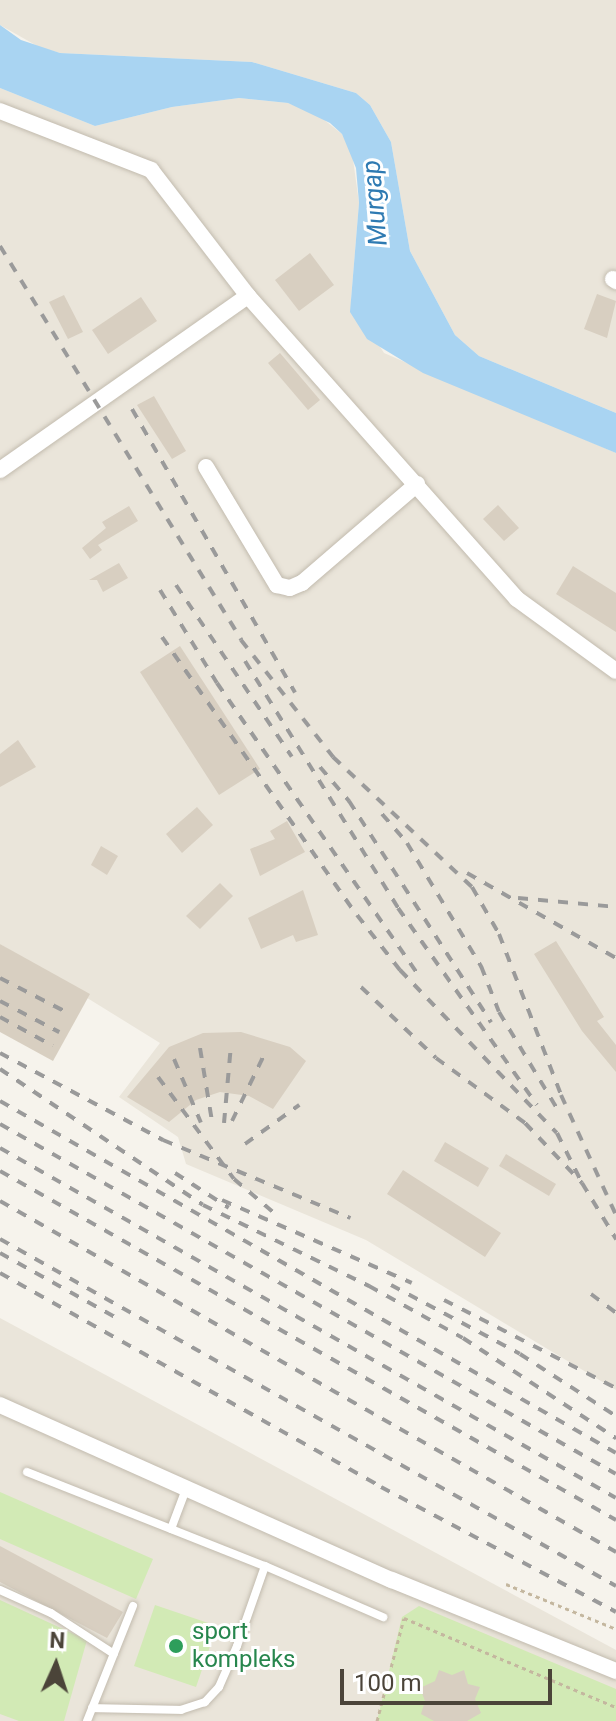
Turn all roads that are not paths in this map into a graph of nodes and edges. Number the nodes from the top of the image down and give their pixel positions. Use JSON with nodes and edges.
{"nodes":[{"id":1,"x":0,"y":111,"type":"edge"},
{"id":2,"x":248,"y":296,"type":"junction"},
{"id":3,"x":206,"y":467,"type":"dead end"},
{"id":4,"x":0,"y":470,"type":"edge"},
{"id":5,"x":417,"y":484,"type":"junction"},
{"id":6,"x":616,"y":671,"type":"edge"},
{"id":7,"x":0,"y":1405,"type":"edge"},
{"id":8,"x":27,"y":1472,"type":"dead end"},
{"id":9,"x":186,"y":1489,"type":"junction"},
{"id":10,"x":171,"y":1529,"type":"junction"},
{"id":11,"x":265,"y":1566,"type":"junction"},
{"id":12,"x":0,"y":1590,"type":"edge"},
{"id":13,"x":133,"y":1606,"type":"dead end"},
{"id":14,"x":383,"y":1617,"type":"dead end"},
{"id":15,"x":114,"y":1654,"type":"junction"},
{"id":16,"x":616,"y":1671,"type":"edge"},
{"id":17,"x":92,"y":1708,"type":"junction"},
{"id":18,"x":87,"y":1721,"type":"edge"}],
"edges":[{"from":1,"to":2,"type":"street"},
{"from":2,"to":4,"type":"street"},
{"from":2,"to":5,"type":"street"},
{"from":3,"to":5,"type":"street"},
{"from":5,"to":6,"type":"street"},
{"from":7,"to":9,"type":"street"},
{"from":8,"to":10,"type":"lane"},
{"from":9,"to":10,"type":"lane"},
{"from":9,"to":16,"type":"street"},
{"from":10,"to":11,"type":"lane"},
{"from":11,"to":14,"type":"lane"},
{"from":11,"to":17,"type":"lane"},
{"from":12,"to":15,"type":"lane"},
{"from":13,"to":15,"type":"lane"},
{"from":15,"to":17,"type":"lane"},
{"from":17,"to":18,"type":"lane"}]}
